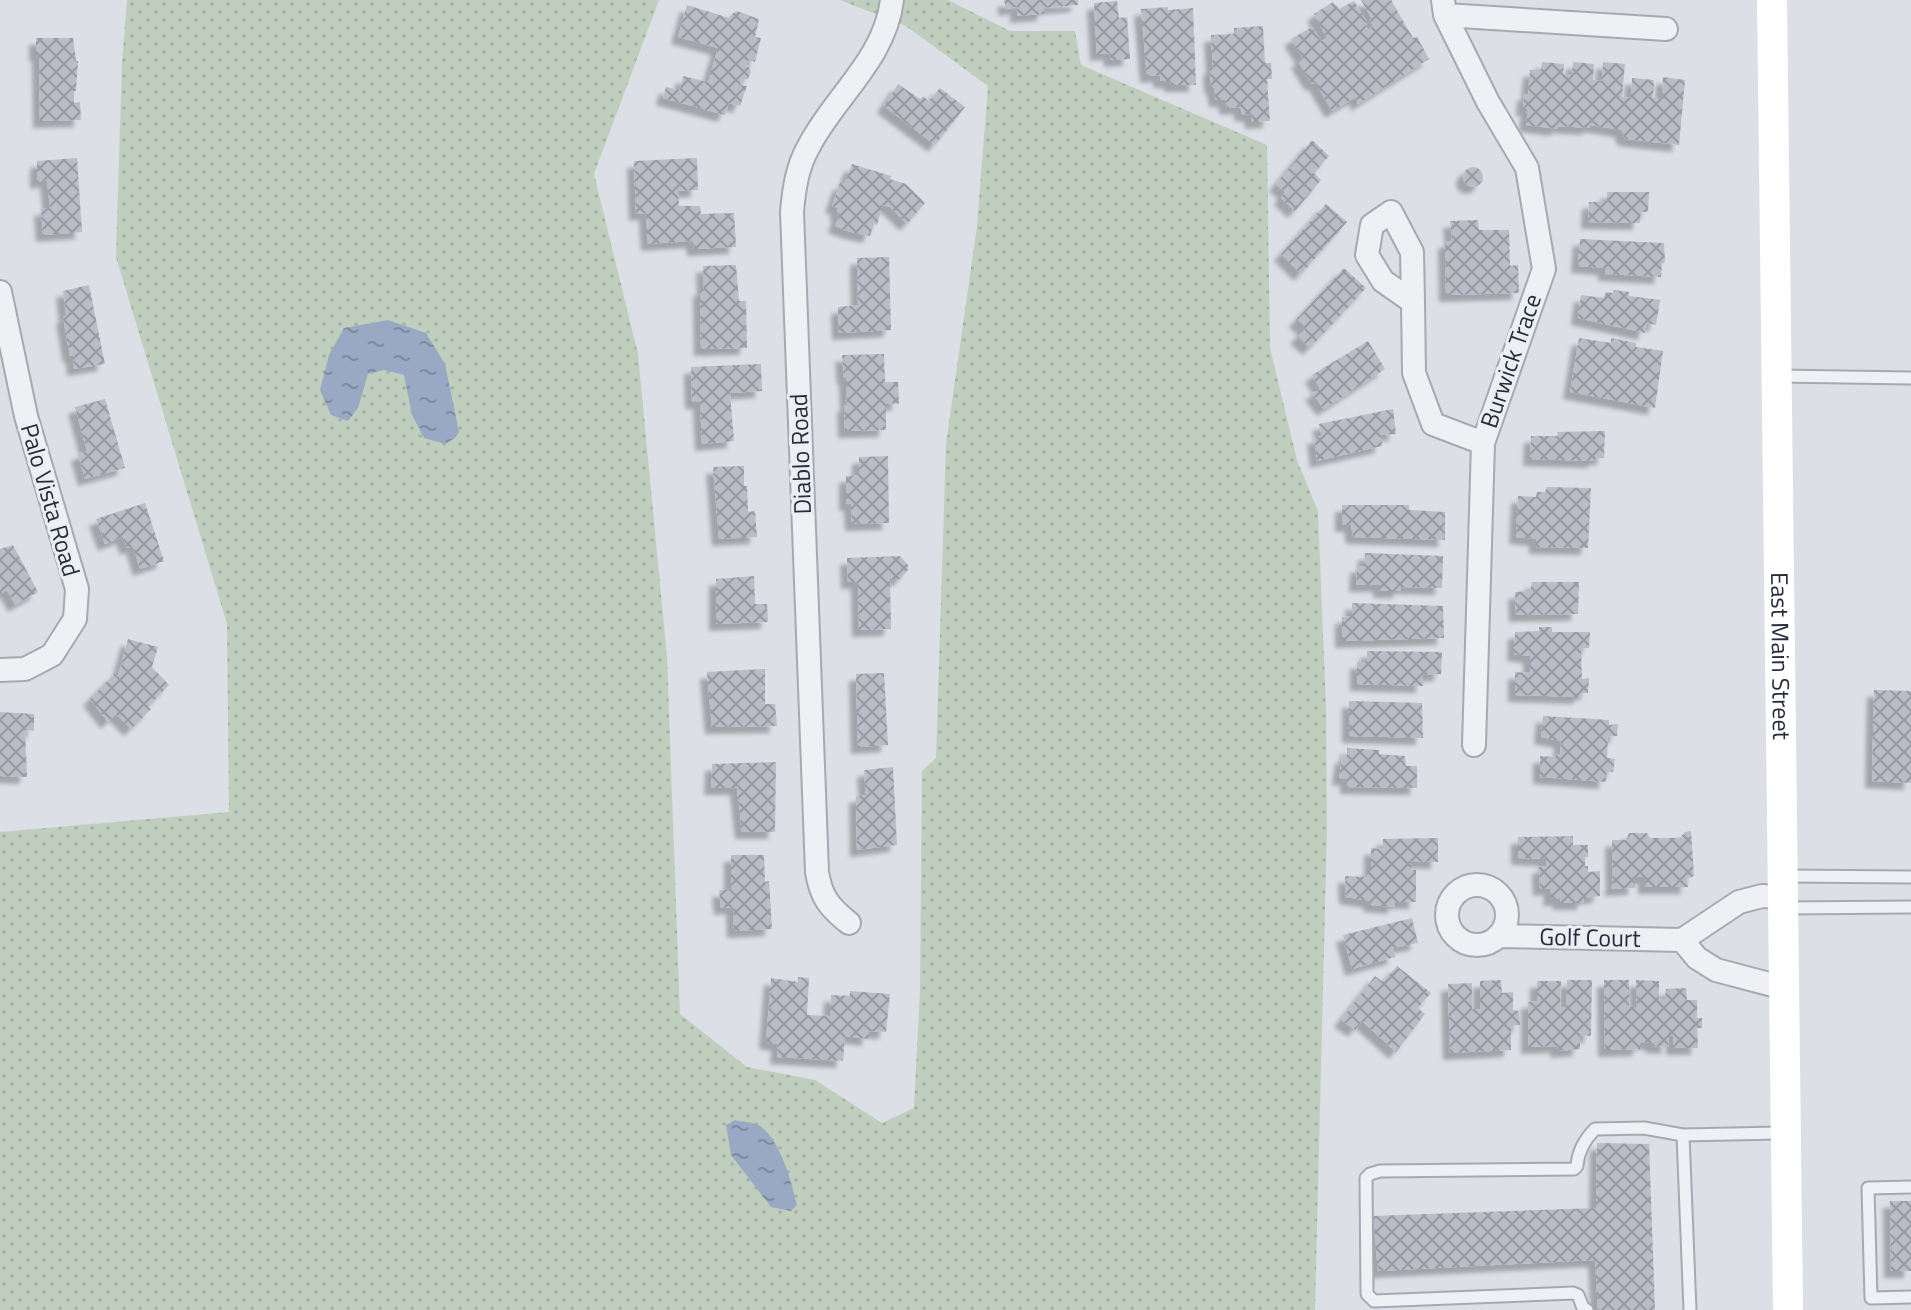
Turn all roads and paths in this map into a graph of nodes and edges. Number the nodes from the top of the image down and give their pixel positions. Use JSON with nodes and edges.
{"nodes":[{"id":1,"x":892,"y":0,"type":"edge"},
{"id":2,"x":1772,"y":0,"type":"edge"},
{"id":3,"x":1444,"y":8,"type":"edge"},
{"id":4,"x":1666,"y":29,"type":"dead end"},
{"id":5,"x":0,"y":292,"type":"edge"},
{"id":6,"x":1413,"y":302,"type":"dead end"},
{"id":7,"x":1777,"y":376,"type":"junction"},
{"id":8,"x":1911,"y":378,"type":"edge"},
{"id":9,"x":1483,"y":443,"type":"junction"},
{"id":10,"x":0,"y":670,"type":"edge"},
{"id":11,"x":1474,"y":745,"type":"dead end"},
{"id":12,"x":1911,"y":877,"type":"edge"},
{"id":13,"x":1783,"y":894,"type":"junction"},
{"id":14,"x":1911,"y":907,"type":"edge"},
{"id":15,"x":849,"y":923,"type":"dead end"},
{"id":16,"x":1498,"y":936,"type":"dead end"},
{"id":17,"x":1682,"y":940,"type":"junction"},
{"id":18,"x":1784,"y":988,"type":"junction"},
{"id":19,"x":1786,"y":1133,"type":"junction"},
{"id":20,"x":1683,"y":1135,"type":"junction"},
{"id":21,"x":1911,"y":1187,"type":"edge"},
{"id":22,"x":1911,"y":1297,"type":"edge"},
{"id":23,"x":1587,"y":1310,"type":"edge"},
{"id":24,"x":1690,"y":1310,"type":"edge"},
{"id":25,"x":1788,"y":1310,"type":"edge"}],
"edges":[{"from":1,"to":15,"type":"street","name":"Diablo Road"},
{"from":2,"to":7,"type":"main road","name":"East Main Street"},
{"from":3,"to":4,"type":"street"},
{"from":3,"to":9,"type":"street","name":"Burwick Trace"},
{"from":5,"to":10,"type":"street","name":"Palo Vista Road"},
{"from":6,"to":9,"type":"street"},
{"from":7,"to":8,"type":"lane"},
{"from":7,"to":13,"type":"main road","name":"East Main Street"},
{"from":9,"to":11,"type":"street","name":"Burwick Trace"},
{"from":12,"to":13,"type":"lane"},
{"from":13,"to":14,"type":"lane"},
{"from":13,"to":17,"type":"street"},
{"from":13,"to":18,"type":"main road","name":"East Main Street"},
{"from":16,"to":17,"type":"street","name":"Golf Court"},
{"from":17,"to":18,"type":"street"},
{"from":18,"to":19,"type":"main road","name":"East Main Street"},
{"from":19,"to":20,"type":"lane"},
{"from":19,"to":25,"type":"main road","name":"East Main Street"},
{"from":20,"to":23,"type":"lane"},
{"from":20,"to":24,"type":"lane"},
{"from":21,"to":22,"type":"lane"}]}
